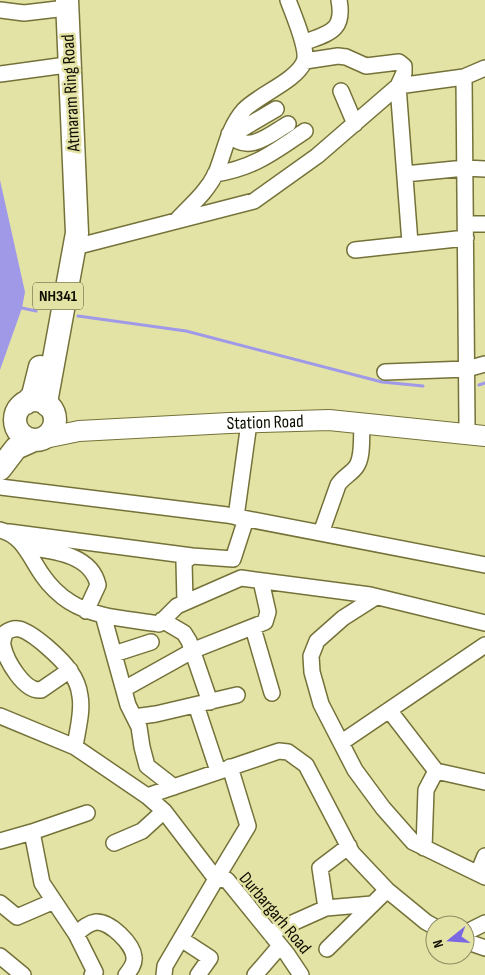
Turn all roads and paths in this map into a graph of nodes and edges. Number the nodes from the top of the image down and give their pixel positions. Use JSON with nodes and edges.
{"nodes":[{"id":1,"x":288,"y":0,"type":"edge"},
{"id":2,"x":339,"y":0,"type":"edge"},
{"id":3,"x":63,"y":4,"type":"edge"},
{"id":4,"x":0,"y":10,"type":"edge"},
{"id":5,"x":303,"y":43,"type":"junction"},
{"id":6,"x":304,"y":61,"type":"junction"},
{"id":7,"x":59,"y":66,"type":"dead end"},
{"id":8,"x":485,"y":68,"type":"edge"},
{"id":9,"x":0,"y":74,"type":"edge"},
{"id":10,"x":464,"y":77,"type":"junction"},
{"id":11,"x":398,"y":86,"type":"junction"},
{"id":12,"x":342,"y":91,"type":"dead end"},
{"id":13,"x":276,"y":109,"type":"dead end"},
{"id":14,"x":288,"y":124,"type":"dead end"},
{"id":15,"x":355,"y":124,"type":"junction"},
{"id":16,"x":305,"y":131,"type":"dead end"},
{"id":17,"x":229,"y":135,"type":"junction"},
{"id":18,"x":465,"y":168,"type":"junction"},
{"id":19,"x":485,"y":169,"type":"edge"},
{"id":20,"x":215,"y":174,"type":"junction"},
{"id":21,"x":405,"y":174,"type":"junction"},
{"id":22,"x":75,"y":185,"type":"junction"},
{"id":23,"x":176,"y":221,"type":"junction"},
{"id":24,"x":485,"y":224,"type":"edge"},
{"id":25,"x":466,"y":231,"type":"junction"},
{"id":26,"x":410,"y":243,"type":"junction"},
{"id":27,"x":75,"y":247,"type":"junction"},
{"id":28,"x":355,"y":250,"type":"dead end"},
{"id":29,"x":485,"y":364,"type":"edge"},
{"id":30,"x":467,"y":369,"type":"junction"},
{"id":31,"x":384,"y":372,"type":"dead end"},
{"id":32,"x":37,"y":421,"type":"junction"},
{"id":33,"x":249,"y":423,"type":"junction"},
{"id":34,"x":476,"y":426,"type":"edge"},
{"id":35,"x":362,"y":430,"type":"dead end"},
{"id":36,"x":485,"y":436,"type":"edge"},
{"id":37,"x":0,"y":449,"type":"edge"},
{"id":38,"x":0,"y":469,"type":"edge"},
{"id":39,"x":0,"y":487,"type":"edge"},
{"id":40,"x":241,"y":518,"type":"junction"},
{"id":41,"x":4,"y":531,"type":"edge"},
{"id":42,"x":321,"y":533,"type":"junction"},
{"id":43,"x":26,"y":548,"type":"junction"},
{"id":44,"x":192,"y":556,"type":"junction"},
{"id":45,"x":232,"y":558,"type":"junction"},
{"id":46,"x":485,"y":565,"type":"edge"},
{"id":47,"x":241,"y":578,"type":"junction"},
{"id":48,"x":261,"y":581,"type":"junction"},
{"id":49,"x":376,"y":597,"type":"junction"},
{"id":50,"x":185,"y":602,"type":"junction"},
{"id":51,"x":86,"y":611,"type":"junction"},
{"id":52,"x":103,"y":615,"type":"junction"},
{"id":53,"x":162,"y":620,"type":"junction"},
{"id":54,"x":485,"y":623,"type":"edge"},
{"id":55,"x":253,"y":628,"type":"junction"},
{"id":56,"x":151,"y":642,"type":"dead end"},
{"id":57,"x":1,"y":643,"type":"edge"},
{"id":58,"x":485,"y":645,"type":"edge"},
{"id":59,"x":194,"y":650,"type":"junction"},
{"id":60,"x":114,"y":654,"type":"junction"},
{"id":61,"x":70,"y":670,"type":"junction"},
{"id":62,"x":124,"y":689,"type":"junction"},
{"id":63,"x":272,"y":693,"type":"dead end"},
{"id":64,"x":238,"y":695,"type":"dead end"},
{"id":65,"x":203,"y":704,"type":"junction"},
{"id":66,"x":389,"y":710,"type":"junction"},
{"id":67,"x":0,"y":716,"type":"edge"},
{"id":68,"x":134,"y":717,"type":"junction"},
{"id":69,"x":342,"y":742,"type":"junction"},
{"id":70,"x":75,"y":747,"type":"junction"},
{"id":71,"x":224,"y":769,"type":"junction"},
{"id":72,"x":436,"y":771,"type":"junction"},
{"id":73,"x":485,"y":782,"type":"edge"},
{"id":74,"x":174,"y":786,"type":"junction"},
{"id":75,"x":147,"y":796,"type":"junction"},
{"id":76,"x":164,"y":811,"type":"junction"},
{"id":77,"x":87,"y":813,"type":"dead end"},
{"id":78,"x":32,"y":832,"type":"junction"},
{"id":79,"x":0,"y":841,"type":"edge"},
{"id":80,"x":114,"y":843,"type":"dead end"},
{"id":81,"x":349,"y":846,"type":"junction"},
{"id":82,"x":424,"y":848,"type":"junction"},
{"id":83,"x":485,"y":856,"type":"edge"},
{"id":84,"x":482,"y":875,"type":"edge"},
{"id":85,"x":216,"y":879,"type":"junction"},
{"id":86,"x":387,"y":890,"type":"junction"},
{"id":87,"x":54,"y":901,"type":"junction"},
{"id":88,"x":0,"y":903,"type":"edge"},
{"id":89,"x":372,"y":904,"type":"junction"},
{"id":90,"x":326,"y":908,"type":"junction"},
{"id":91,"x":425,"y":921,"type":"edge"},
{"id":92,"x":270,"y":933,"type":"junction"},
{"id":93,"x":76,"y":934,"type":"junction"},
{"id":94,"x":181,"y":939,"type":"junction"},
{"id":95,"x":280,"y":946,"type":"junction"},
{"id":96,"x":327,"y":949,"type":"dead end"},
{"id":97,"x":0,"y":956,"type":"edge"},
{"id":98,"x":95,"y":974,"type":"edge"},
{"id":99,"x":23,"y":975,"type":"edge"},
{"id":100,"x":126,"y":975,"type":"edge"},
{"id":101,"x":164,"y":975,"type":"edge"},
{"id":102,"x":198,"y":975,"type":"edge"},
{"id":103,"x":254,"y":975,"type":"edge"},
{"id":104,"x":301,"y":975,"type":"edge"}],
"edges":[{"from":1,"to":5,"type":"street"},
{"from":2,"to":5,"type":"street"},
{"from":3,"to":4,"type":"street"},
{"from":3,"to":22,"type":"highway","name":"Atmaram Ring Road","number":"NH341"},
{"from":5,"to":6,"type":"street"},
{"from":6,"to":11,"type":"street"},
{"from":6,"to":17,"type":"street"},
{"from":7,"to":9,"type":"street"},
{"from":8,"to":10,"type":"street"},
{"from":10,"to":11,"type":"street"},
{"from":10,"to":18,"type":"street"},
{"from":11,"to":15,"type":"street"},
{"from":11,"to":21,"type":"street"},
{"from":12,"to":15,"type":"street"},
{"from":13,"to":17,"type":"street"},
{"from":14,"to":17,"type":"street"},
{"from":15,"to":23,"type":"street"},
{"from":16,"to":20,"type":"street"},
{"from":17,"to":20,"type":"street"},
{"from":18,"to":19,"type":"street"},
{"from":18,"to":21,"type":"street"},
{"from":18,"to":25,"type":"street"},
{"from":20,"to":23,"type":"street"},
{"from":21,"to":26,"type":"street"},
{"from":22,"to":27,"type":"highway","name":"Atmaram Ring Road","number":"NH341"},
{"from":22,"to":32,"type":"highway","name":"Atmaram Ring Road","number":"NH341"},
{"from":23,"to":27,"type":"street"},
{"from":24,"to":25,"type":"street"},
{"from":25,"to":26,"type":"street"},
{"from":25,"to":30,"type":"street"},
{"from":26,"to":28,"type":"street"},
{"from":27,"to":32,"type":"highway","name":"Atmaram Ring Road","number":"NH341"},
{"from":29,"to":30,"type":"street"},
{"from":30,"to":31,"type":"street"},
{"from":30,"to":34,"type":"street"},
{"from":32,"to":33,"type":"main road","name":"Station Road"},
{"from":32,"to":34,"type":"main road","name":"Station Road"},
{"from":32,"to":37,"type":"highway","number":"NH341"},
{"from":32,"to":38,"type":"highway"},
{"from":33,"to":36,"type":"main road","name":"Station Road"},
{"from":33,"to":40,"type":"street"},
{"from":35,"to":42,"type":"street"},
{"from":39,"to":40,"type":"street"},
{"from":40,"to":42,"type":"street"},
{"from":40,"to":45,"type":"street"},
{"from":41,"to":43,"type":"street"},
{"from":41,"to":44,"type":"street"},
{"from":42,"to":46,"type":"street"},
{"from":43,"to":51,"type":"street"},
{"from":43,"to":51,"type":"street"},
{"from":44,"to":45,"type":"street"},
{"from":44,"to":50,"type":"street"},
{"from":45,"to":47,"type":"street"},
{"from":47,"to":48,"type":"street"},
{"from":47,"to":50,"type":"street"},
{"from":48,"to":49,"type":"street"},
{"from":48,"to":55,"type":"street"},
{"from":49,"to":54,"type":"street"},
{"from":49,"to":69,"type":"street"},
{"from":50,"to":53,"type":"street"},
{"from":51,"to":52,"type":"street"},
{"from":52,"to":53,"type":"street"},
{"from":52,"to":60,"type":"street"},
{"from":53,"to":59,"type":"street"},
{"from":55,"to":59,"type":"street"},
{"from":55,"to":63,"type":"street"},
{"from":56,"to":60,"type":"street"},
{"from":57,"to":61,"type":"street"},
{"from":57,"to":61,"type":"street"},
{"from":58,"to":66,"type":"street"},
{"from":59,"to":62,"type":"street"},
{"from":59,"to":65,"type":"street"},
{"from":60,"to":62,"type":"street"},
{"from":61,"to":70,"type":"street"},
{"from":62,"to":68,"type":"street"},
{"from":64,"to":65,"type":"street"},
{"from":65,"to":68,"type":"street"},
{"from":65,"to":71,"type":"street"},
{"from":66,"to":69,"type":"street"},
{"from":66,"to":72,"type":"street"},
{"from":67,"to":70,"type":"street"},
{"from":68,"to":74,"type":"street"},
{"from":69,"to":82,"type":"street"},
{"from":70,"to":75,"type":"street"},
{"from":71,"to":74,"type":"street"},
{"from":71,"to":81,"type":"street"},
{"from":71,"to":85,"type":"street"},
{"from":72,"to":73,"type":"street"},
{"from":72,"to":82,"type":"street"},
{"from":74,"to":75,"type":"street"},
{"from":75,"to":76,"type":"street"},
{"from":76,"to":80,"type":"street"},
{"from":76,"to":85,"type":"street"},
{"from":77,"to":78,"type":"street"},
{"from":78,"to":79,"type":"street"},
{"from":78,"to":87,"type":"street"},
{"from":81,"to":86,"type":"street"},
{"from":81,"to":90,"type":"street"},
{"from":82,"to":84,"type":"street"},
{"from":83,"to":84,"type":"street"},
{"from":85,"to":92,"type":"street","name":"Durbargarh Road"},
{"from":85,"to":94,"type":"street"},
{"from":86,"to":89,"type":"street"},
{"from":86,"to":91,"type":"street"},
{"from":87,"to":88,"type":"street"},
{"from":87,"to":93,"type":"street"},
{"from":89,"to":90,"type":"street"},
{"from":89,"to":96,"type":"street"},
{"from":90,"to":92,"type":"street"},
{"from":92,"to":95,"type":"street","name":"Durbargarh Road"},
{"from":93,"to":98,"type":"street"},
{"from":93,"to":100,"type":"street"},
{"from":94,"to":101,"type":"street"},
{"from":94,"to":102,"type":"street"},
{"from":95,"to":103,"type":"street"},
{"from":95,"to":104,"type":"street","name":"Durbargarh Road"},
{"from":97,"to":99,"type":"street"}]}
